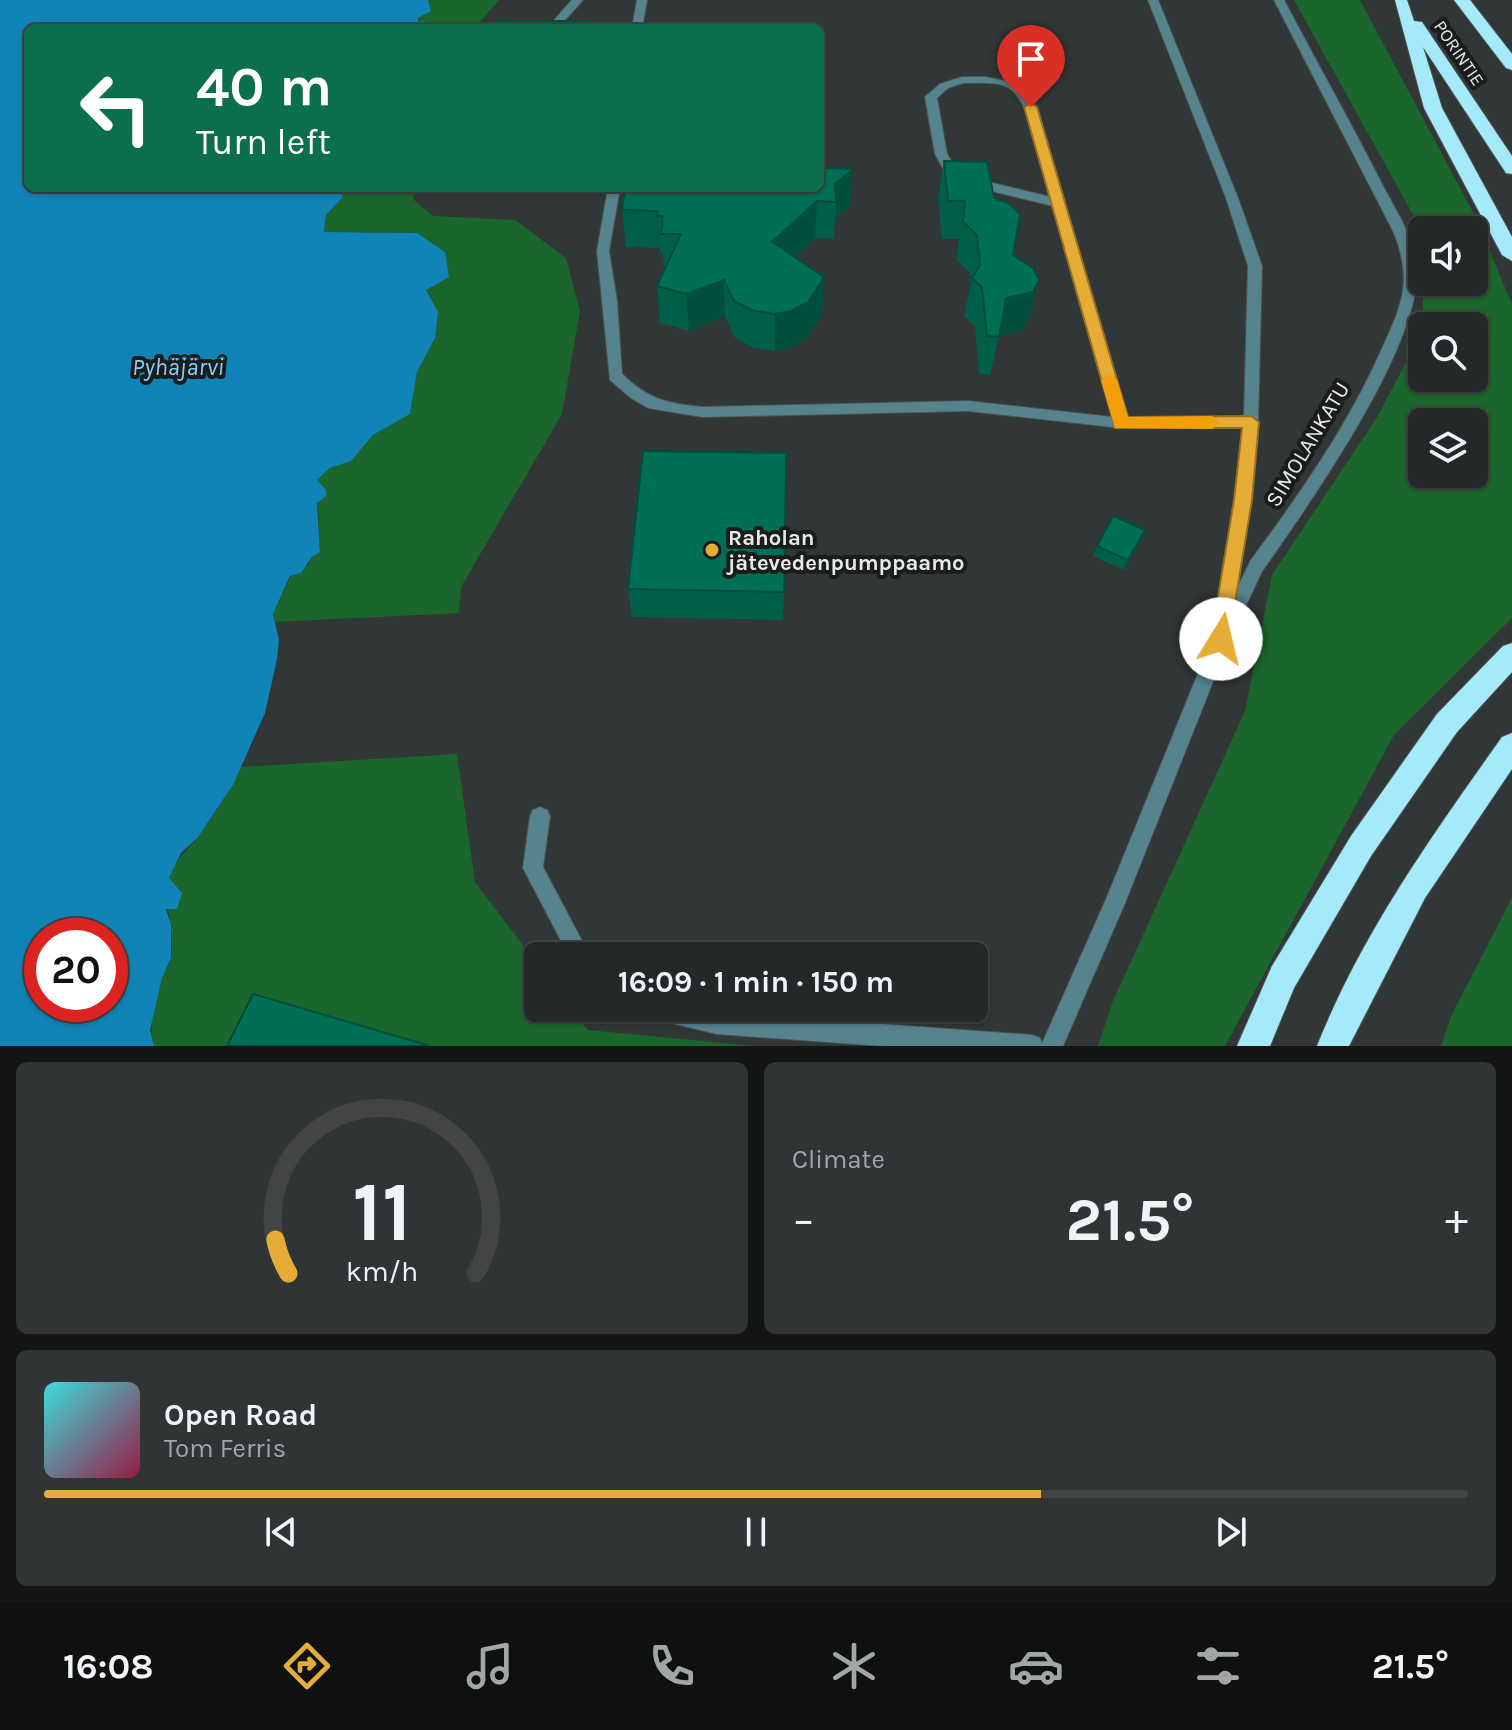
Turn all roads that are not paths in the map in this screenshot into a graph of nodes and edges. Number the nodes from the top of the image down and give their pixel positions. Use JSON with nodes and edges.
{"nodes":[{"id":1,"x":578,"y":0,"type":"edge"},
{"id":2,"x":642,"y":0,"type":"edge"},
{"id":3,"x":1153,"y":0,"type":"edge"},
{"id":4,"x":1279,"y":0,"type":"edge"},
{"id":5,"x":1462,"y":0,"type":"edge"},
{"id":6,"x":1400,"y":1,"type":"edge"},
{"id":7,"x":556,"y":24,"type":"edge"},
{"id":8,"x":638,"y":24,"type":"edge"},
{"id":9,"x":1512,"y":65,"type":"edge"},
{"id":10,"x":1512,"y":169,"type":"edge"},
{"id":11,"x":613,"y":192,"type":"edge"},
{"id":12,"x":1058,"y":203,"type":"junction"},
{"id":13,"x":1512,"y":255,"type":"edge"},
{"id":14,"x":1251,"y":422,"type":"junction"},
{"id":15,"x":1121,"y":423,"type":"junction"},
{"id":16,"x":1221,"y":639,"type":"junction"},
{"id":17,"x":1512,"y":654,"type":"edge"},
{"id":18,"x":1512,"y":746,"type":"edge"},
{"id":19,"x":540,"y":816,"type":"dead end"},
{"id":20,"x":573,"y":942,"type":"edge"},
{"id":21,"x":713,"y":1022,"type":"edge"},
{"id":22,"x":1032,"y":1046,"type":"edge"},
{"id":23,"x":1052,"y":1046,"type":"edge"},
{"id":24,"x":1253,"y":1046,"type":"edge"},
{"id":25,"x":1333,"y":1046,"type":"edge"}],
"edges":[{"from":1,"to":7,"type":"street"},
{"from":2,"to":8,"type":"street"},
{"from":3,"to":14,"type":"street"},
{"from":4,"to":16,"type":"street","name":"SIMOLANKATU"},
{"from":5,"to":9,"type":"highway","name":"PORINTIE"},
{"from":6,"to":10,"type":"highway","name":"PORINTIE"},
{"from":6,"to":13,"type":"highway"},
{"from":11,"to":15,"type":"street"},
{"from":12,"to":12,"type":"street"},
{"from":12,"to":15,"type":"street"},
{"from":14,"to":15,"type":"street"},
{"from":14,"to":16,"type":"street"},
{"from":16,"to":23,"type":"street","name":"SIMOLANKATU"},
{"from":17,"to":24,"type":"highway"},
{"from":18,"to":25,"type":"highway"},
{"from":19,"to":20,"type":"street"},
{"from":21,"to":22,"type":"street"}]}
